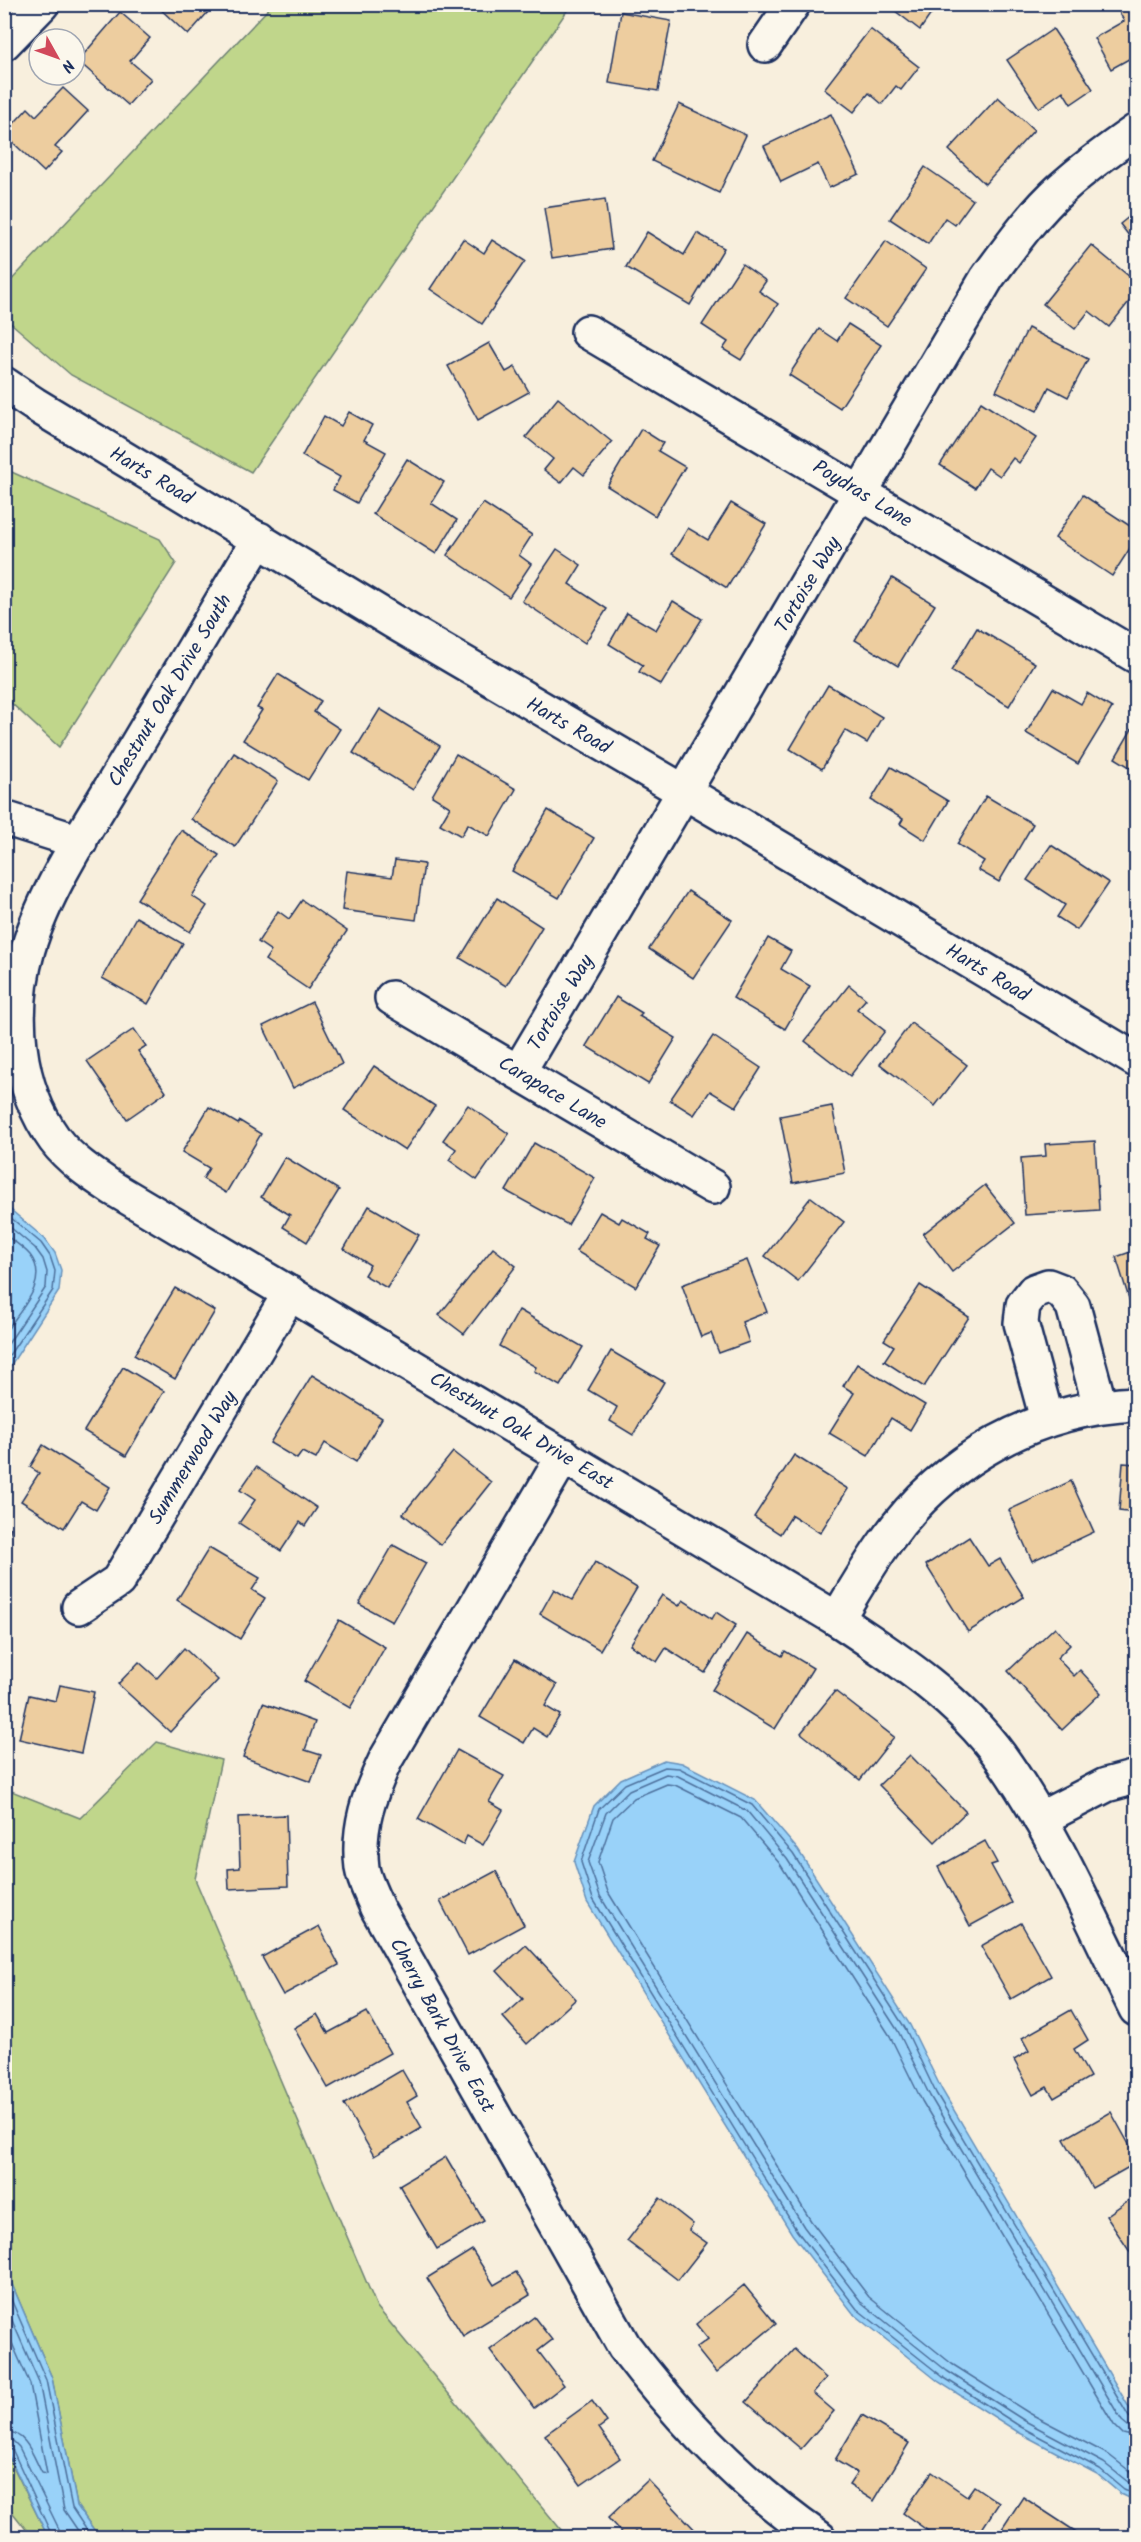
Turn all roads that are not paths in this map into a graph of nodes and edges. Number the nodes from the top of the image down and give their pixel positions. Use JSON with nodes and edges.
{"nodes":[{"id":1,"x":42,"y":4,"type":"edge"},
{"id":2,"x":793,"y":4,"type":"edge"},
{"id":3,"x":4,"y":43,"type":"edge"},
{"id":4,"x":765,"y":45,"type":"dead end"},
{"id":5,"x":1137,"y":131,"type":"edge"},
{"id":6,"x":588,"y":332,"type":"dead end"},
{"id":7,"x":4,"y":384,"type":"edge"},
{"id":8,"x":862,"y":493,"type":"junction"},
{"id":9,"x":259,"y":539,"type":"junction"},
{"id":10,"x":1137,"y":656,"type":"edge"},
{"id":11,"x":683,"y":792,"type":"junction"},
{"id":12,"x":4,"y":818,"type":"edge"},
{"id":13,"x":80,"y":842,"type":"junction"},
{"id":14,"x":392,"y":998,"type":"dead end"},
{"id":15,"x":1137,"y":1060,"type":"edge"},
{"id":16,"x":519,"y":1071,"type":"junction"},
{"id":17,"x":713,"y":1187,"type":"dead end"},
{"id":18,"x":290,"y":1293,"type":"junction"},
{"id":19,"x":1137,"y":1404,"type":"edge"},
{"id":20,"x":1100,"y":1406,"type":"junction"},
{"id":21,"x":1047,"y":1419,"type":"junction"},
{"id":22,"x":564,"y":1455,"type":"junction"},
{"id":23,"x":79,"y":1607,"type":"dead end"},
{"id":24,"x":837,"y":1618,"type":"junction"},
{"id":25,"x":1137,"y":1777,"type":"edge"},
{"id":26,"x":1040,"y":1819,"type":"junction"},
{"id":27,"x":1137,"y":2009,"type":"edge"},
{"id":28,"x":819,"y":2538,"type":"edge"}],
"edges":[{"from":1,"to":3,"type":"street"},
{"from":2,"to":4,"type":"street"},
{"from":5,"to":8,"type":"street","name":"Tortoise Way"},
{"from":6,"to":8,"type":"street","name":"Poydras Lane"},
{"from":7,"to":9,"type":"street","name":"Harts Road"},
{"from":8,"to":10,"type":"street","name":"Poydras Lane"},
{"from":8,"to":11,"type":"street","name":"Tortoise Way"},
{"from":9,"to":11,"type":"street","name":"Harts Road"},
{"from":9,"to":13,"type":"street","name":"Chestnut Oak Drive South"},
{"from":11,"to":15,"type":"street","name":"Harts Road"},
{"from":11,"to":16,"type":"street","name":"Tortoise Way"},
{"from":12,"to":13,"type":"street"},
{"from":13,"to":18,"type":"street","name":"Chestnut Oak Drive East"},
{"from":14,"to":16,"type":"street","name":"Carapace Lane"},
{"from":16,"to":17,"type":"street","name":"Carapace Lane"},
{"from":18,"to":22,"type":"street","name":"Chestnut Oak Drive East"},
{"from":18,"to":23,"type":"street","name":"Summerwood Way"},
{"from":19,"to":20,"type":"street"},
{"from":20,"to":21,"type":"street"},
{"from":20,"to":21,"type":"street"},
{"from":21,"to":24,"type":"street"},
{"from":22,"to":24,"type":"street","name":"Chestnut Oak Drive East"},
{"from":22,"to":28,"type":"street","name":"Cherry Bark Drive East"},
{"from":24,"to":26,"type":"street","name":"Chestnut Oak Drive East"},
{"from":25,"to":26,"type":"street"},
{"from":26,"to":27,"type":"street","name":"Chestnut Oak Drive East"}]}
